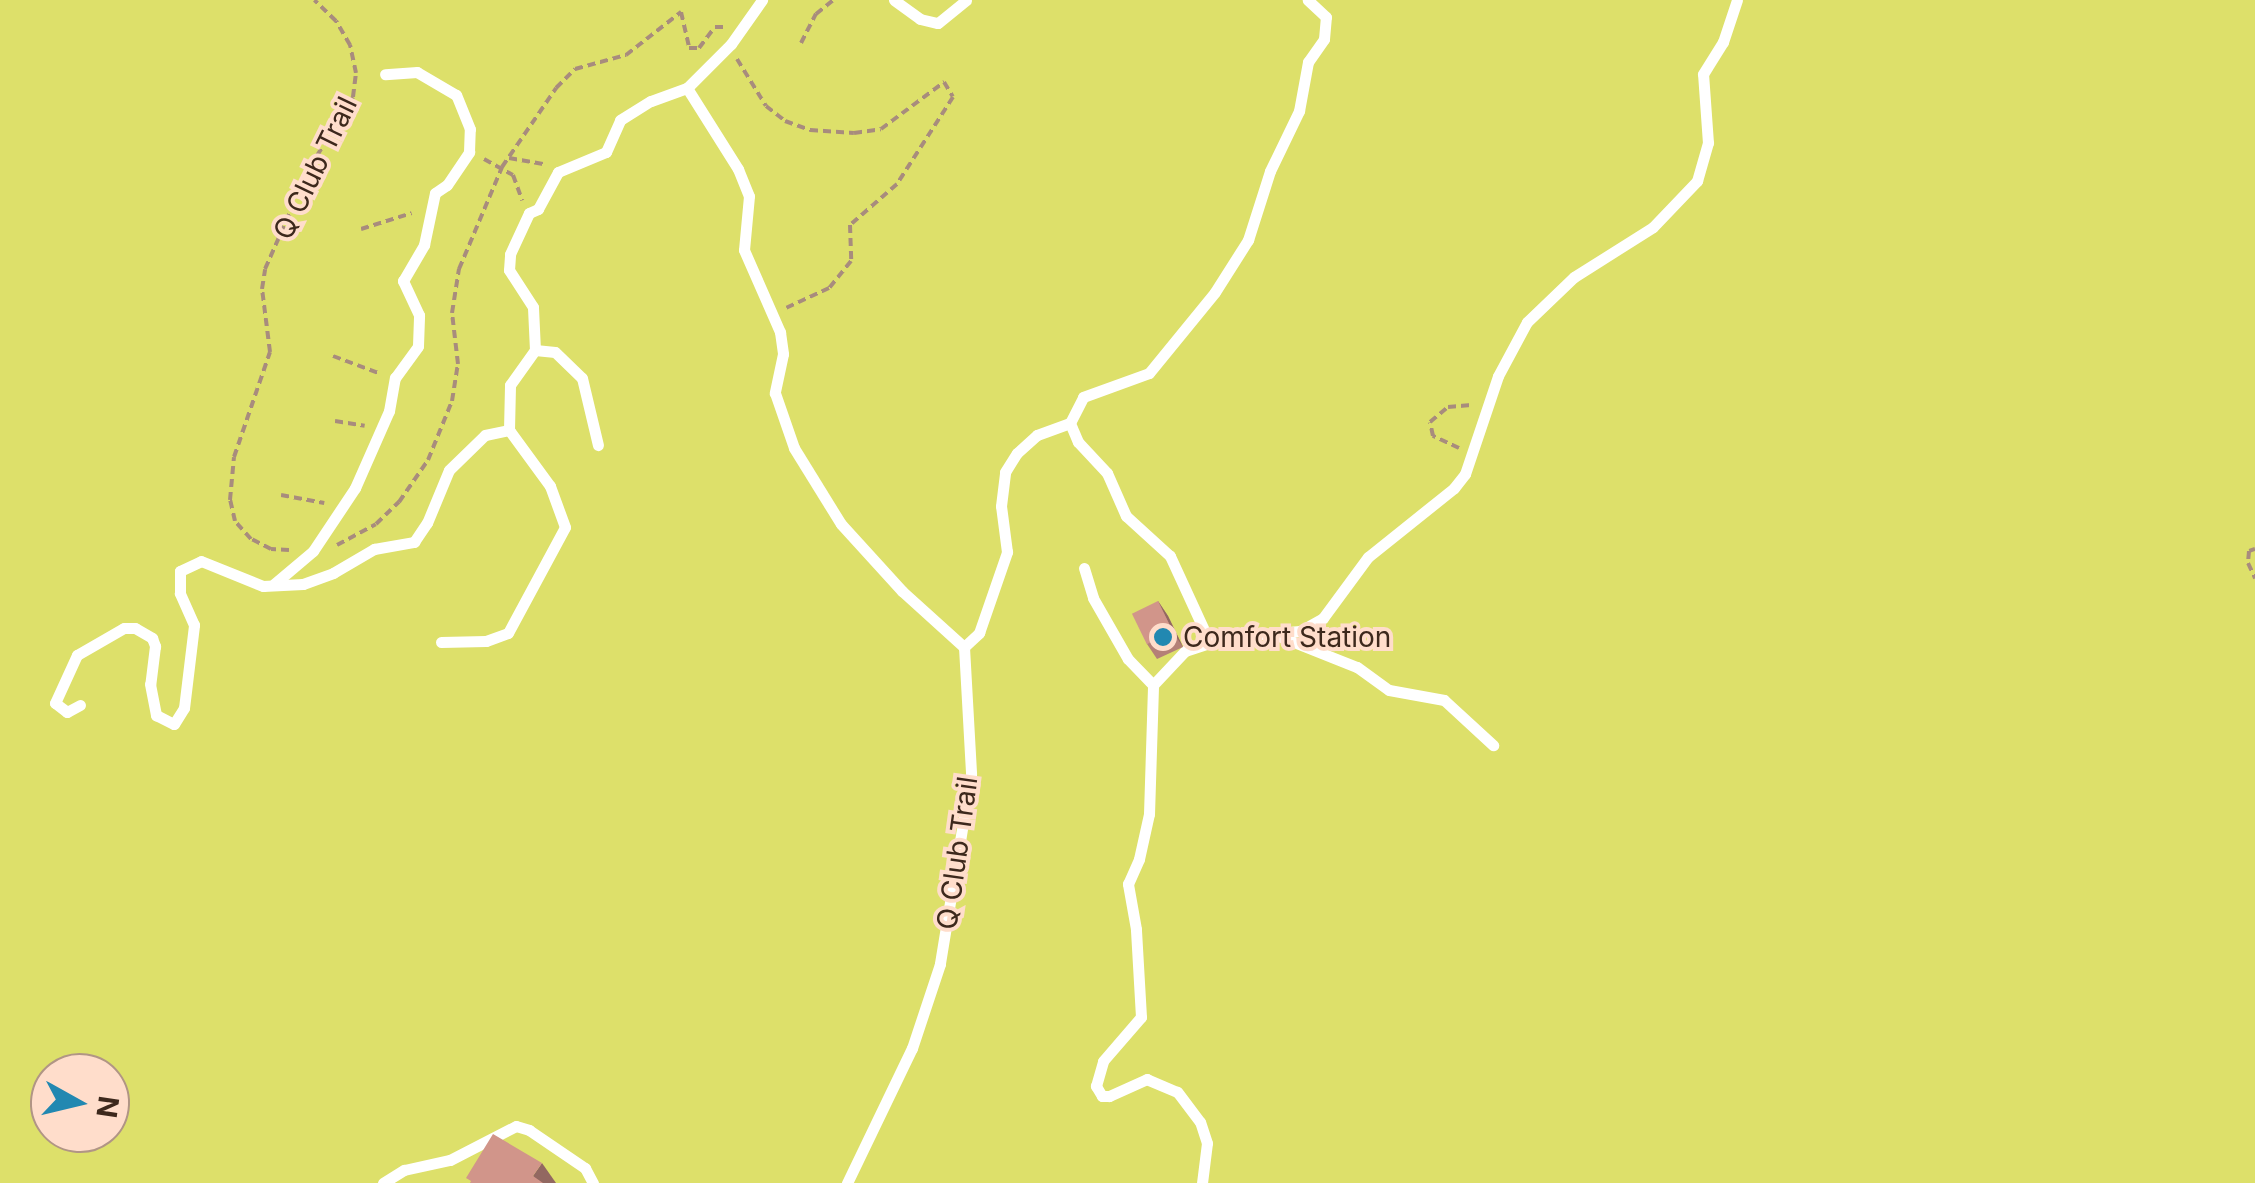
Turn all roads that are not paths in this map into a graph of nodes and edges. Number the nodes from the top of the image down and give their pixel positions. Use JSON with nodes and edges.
{"nodes":[{"id":1,"x":762,"y":0,"type":"edge"},
{"id":2,"x":894,"y":0,"type":"edge"},
{"id":3,"x":966,"y":0,"type":"edge"},
{"id":4,"x":1308,"y":0,"type":"edge"},
{"id":5,"x":1737,"y":0,"type":"edge"},
{"id":6,"x":385,"y":74,"type":"dead end"},
{"id":7,"x":687,"y":88,"type":"junction"},
{"id":8,"x":535,"y":350,"type":"junction"},
{"id":9,"x":1070,"y":423,"type":"junction"},
{"id":10,"x":509,"y":430,"type":"junction"},
{"id":11,"x":598,"y":445,"type":"dead end"},
{"id":12,"x":1084,"y":568,"type":"dead end"},
{"id":13,"x":274,"y":584,"type":"junction"},
{"id":14,"x":1274,"y":634,"type":"junction"},
{"id":15,"x":440,"y":642,"type":"dead end"},
{"id":16,"x":1210,"y":643,"type":"junction"},
{"id":17,"x":964,"y":646,"type":"junction"},
{"id":18,"x":1152,"y":685,"type":"junction"},
{"id":19,"x":80,"y":705,"type":"dead end"},
{"id":20,"x":1493,"y":746,"type":"dead end"},
{"id":21,"x":383,"y":1183,"type":"edge"},
{"id":22,"x":593,"y":1183,"type":"edge"},
{"id":23,"x":848,"y":1183,"type":"edge"},
{"id":24,"x":1202,"y":1183,"type":"edge"}],
"edges":[{"from":1,"to":7,"type":"lane"},
{"from":2,"to":3,"type":"lane"},
{"from":4,"to":9,"type":"lane"},
{"from":5,"to":14,"type":"lane"},
{"from":6,"to":13,"type":"lane"},
{"from":7,"to":8,"type":"lane"},
{"from":7,"to":17,"type":"lane"},
{"from":8,"to":10,"type":"lane"},
{"from":8,"to":11,"type":"lane"},
{"from":9,"to":16,"type":"lane"},
{"from":9,"to":17,"type":"lane"},
{"from":10,"to":13,"type":"lane"},
{"from":10,"to":15,"type":"lane"},
{"from":12,"to":18,"type":"lane"},
{"from":13,"to":19,"type":"lane"},
{"from":14,"to":16,"type":"lane"},
{"from":14,"to":20,"type":"lane"},
{"from":16,"to":18,"type":"lane"},
{"from":17,"to":23,"type":"lane","name":"Q Club Trail"},
{"from":18,"to":24,"type":"lane"},
{"from":21,"to":22,"type":"lane"}]}
